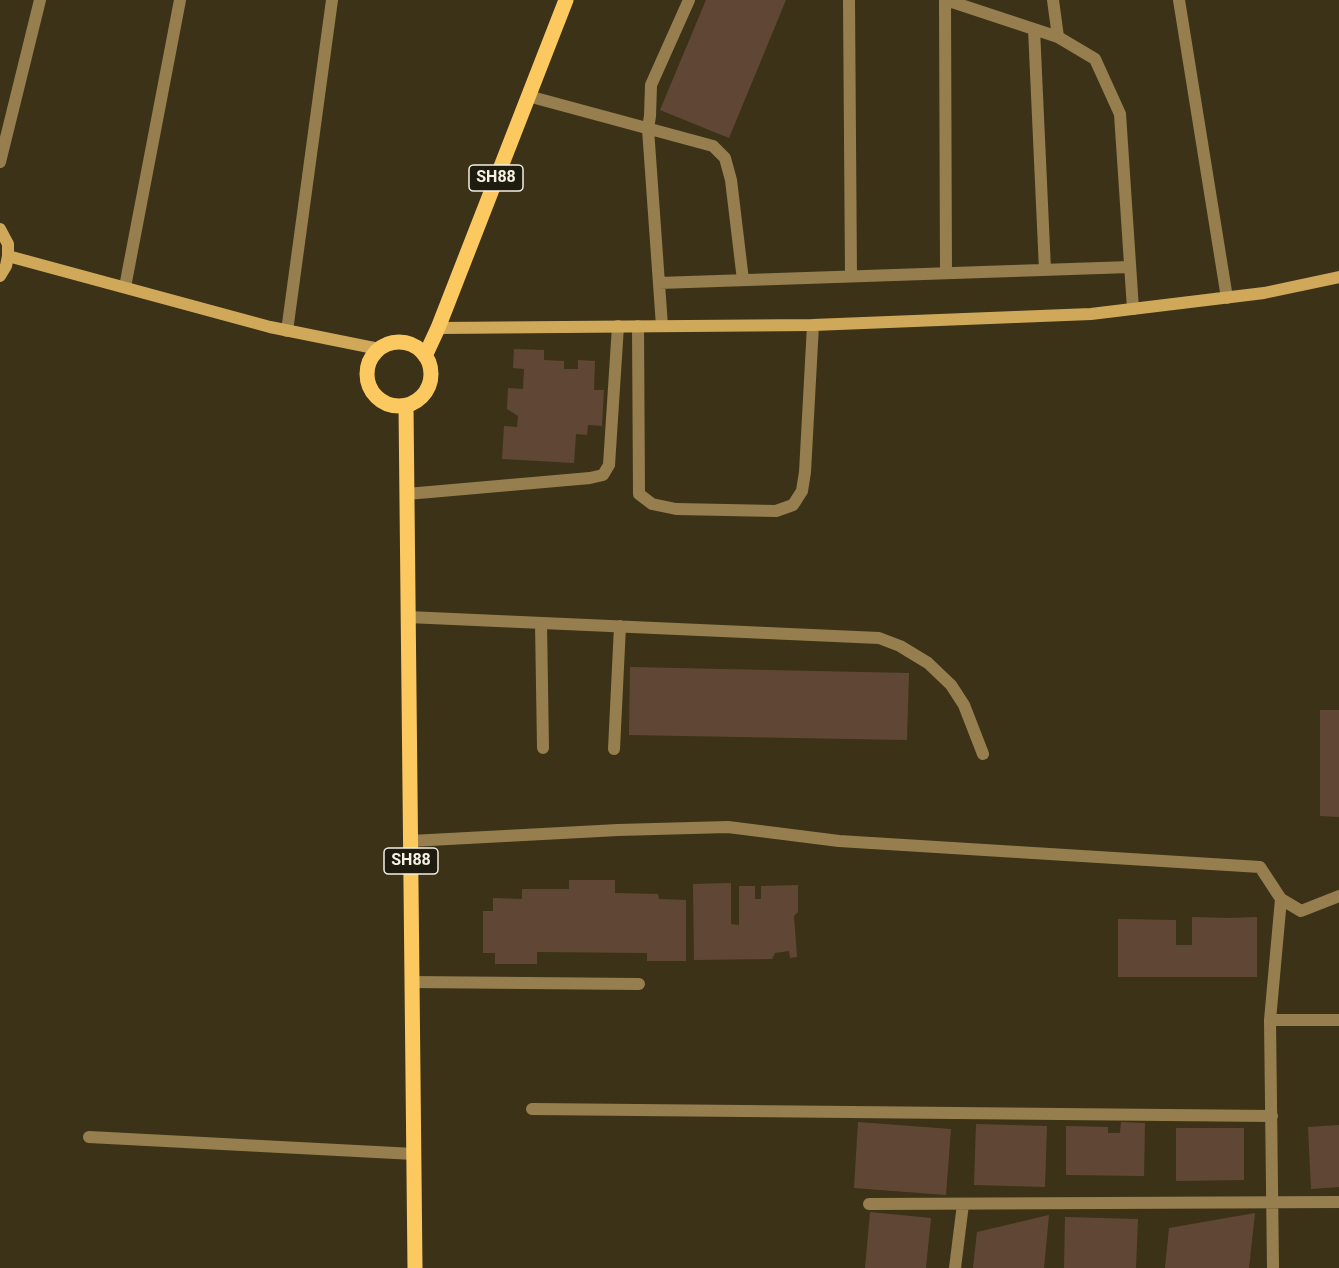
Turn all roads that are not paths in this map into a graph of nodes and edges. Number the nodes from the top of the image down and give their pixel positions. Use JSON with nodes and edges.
{"nodes":[{"id":1,"x":40,"y":0,"type":"edge"},
{"id":2,"x":180,"y":0,"type":"edge"},
{"id":3,"x":331,"y":0,"type":"edge"},
{"id":4,"x":566,"y":0,"type":"edge"},
{"id":5,"x":689,"y":0,"type":"edge"},
{"id":6,"x":849,"y":0,"type":"edge"},
{"id":7,"x":945,"y":0,"type":"edge"},
{"id":8,"x":1053,"y":0,"type":"edge"},
{"id":9,"x":1179,"y":0,"type":"edge"},
{"id":10,"x":1034,"y":29,"type":"junction"},
{"id":11,"x":1058,"y":37,"type":"junction"},
{"id":12,"x":528,"y":96,"type":"junction"},
{"id":13,"x":648,"y":129,"type":"junction"},
{"id":14,"x":0,"y":162,"type":"edge"},
{"id":15,"x":0,"y":229,"type":"edge"},
{"id":16,"x":8,"y":256,"type":"junction"},
{"id":17,"x":1130,"y":267,"type":"junction"},
{"id":18,"x":1045,"y":270,"type":"junction"},
{"id":19,"x":946,"y":273,"type":"junction"},
{"id":20,"x":0,"y":276,"type":"edge"},
{"id":21,"x":851,"y":276,"type":"junction"},
{"id":22,"x":1339,"y":278,"type":"edge"},
{"id":23,"x":743,"y":280,"type":"junction"},
{"id":24,"x":659,"y":283,"type":"junction"},
{"id":25,"x":125,"y":287,"type":"junction"},
{"id":26,"x":1227,"y":298,"type":"junction"},
{"id":27,"x":1133,"y":309,"type":"junction"},
{"id":28,"x":813,"y":325,"type":"junction"},
{"id":29,"x":618,"y":326,"type":"junction"},
{"id":30,"x":638,"y":326,"type":"junction"},
{"id":31,"x":662,"y":326,"type":"junction"},
{"id":32,"x":438,"y":328,"type":"junction"},
{"id":33,"x":286,"y":331,"type":"junction"},
{"id":34,"x":379,"y":349,"type":"junction"},
{"id":35,"x":425,"y":356,"type":"junction"},
{"id":36,"x":406,"y":406,"type":"junction"},
{"id":37,"x":407,"y":494,"type":"junction"},
{"id":38,"x":408,"y":616,"type":"junction"},
{"id":39,"x":541,"y":623,"type":"junction"},
{"id":40,"x":620,"y":626,"type":"junction"},
{"id":41,"x":543,"y":748,"type":"dead end"},
{"id":42,"x":614,"y":749,"type":"dead end"},
{"id":43,"x":983,"y":754,"type":"dead end"},
{"id":44,"x":411,"y":841,"type":"junction"},
{"id":45,"x":1339,"y":897,"type":"edge"},
{"id":46,"x":1281,"y":899,"type":"junction"},
{"id":47,"x":412,"y":982,"type":"junction"},
{"id":48,"x":639,"y":984,"type":"dead end"},
{"id":49,"x":1270,"y":1020,"type":"junction"},
{"id":50,"x":1339,"y":1020,"type":"edge"},
{"id":51,"x":532,"y":1109,"type":"dead end"},
{"id":52,"x":1272,"y":1116,"type":"junction"},
{"id":53,"x":89,"y":1137,"type":"dead end"},
{"id":54,"x":414,"y":1154,"type":"junction"},
{"id":55,"x":1273,"y":1202,"type":"junction"},
{"id":56,"x":1339,"y":1202,"type":"edge"},
{"id":57,"x":869,"y":1204,"type":"dead end"},
{"id":58,"x":963,"y":1204,"type":"junction"},
{"id":59,"x":415,"y":1268,"type":"edge"},
{"id":60,"x":956,"y":1268,"type":"edge"},
{"id":61,"x":1273,"y":1268,"type":"edge"}],
"edges":[{"from":1,"to":14,"type":"street"},
{"from":2,"to":25,"type":"street"},
{"from":3,"to":33,"type":"street"},
{"from":4,"to":12,"type":"main road","number":"SH88"},
{"from":5,"to":13,"type":"street"},
{"from":6,"to":21,"type":"street"},
{"from":7,"to":10,"type":"street"},
{"from":7,"to":19,"type":"street"},
{"from":8,"to":11,"type":"street"},
{"from":9,"to":26,"type":"street"},
{"from":10,"to":11,"type":"street"},
{"from":10,"to":18,"type":"street"},
{"from":11,"to":17,"type":"street"},
{"from":12,"to":13,"type":"street"},
{"from":12,"to":32,"type":"main road","number":"SH88"},
{"from":13,"to":23,"type":"street"},
{"from":13,"to":24,"type":"street"},
{"from":15,"to":16,"type":"main road"},
{"from":16,"to":20,"type":"main road"},
{"from":16,"to":25,"type":"main road"},
{"from":17,"to":18,"type":"street"},
{"from":17,"to":27,"type":"street"},
{"from":18,"to":19,"type":"street"},
{"from":19,"to":21,"type":"street"},
{"from":21,"to":23,"type":"street"},
{"from":22,"to":26,"type":"main road"},
{"from":23,"to":24,"type":"street"},
{"from":24,"to":31,"type":"street"},
{"from":25,"to":33,"type":"main road"},
{"from":26,"to":27,"type":"main road"},
{"from":27,"to":28,"type":"main road"},
{"from":28,"to":30,"type":"street"},
{"from":28,"to":31,"type":"main road"},
{"from":29,"to":30,"type":"main road"},
{"from":29,"to":32,"type":"main road"},
{"from":29,"to":37,"type":"street"},
{"from":30,"to":31,"type":"main road"},
{"from":32,"to":35,"type":"main road","number":"SH88"},
{"from":33,"to":34,"type":"main road"},
{"from":34,"to":35,"type":"main road"},
{"from":34,"to":36,"type":"main road"},
{"from":35,"to":36,"type":"main road"},
{"from":36,"to":37,"type":"main road","number":"SH88"},
{"from":37,"to":38,"type":"main road","number":"SH88"},
{"from":38,"to":39,"type":"street"},
{"from":38,"to":44,"type":"main road","number":"SH88"},
{"from":39,"to":40,"type":"street"},
{"from":39,"to":41,"type":"street"},
{"from":40,"to":42,"type":"street"},
{"from":40,"to":43,"type":"street"},
{"from":44,"to":46,"type":"street"},
{"from":44,"to":47,"type":"main road","number":"SH88"},
{"from":45,"to":46,"type":"street"},
{"from":46,"to":49,"type":"street"},
{"from":47,"to":48,"type":"street"},
{"from":47,"to":54,"type":"main road","number":"SH88"},
{"from":49,"to":50,"type":"street"},
{"from":49,"to":52,"type":"street"},
{"from":51,"to":52,"type":"street"},
{"from":52,"to":55,"type":"street"},
{"from":53,"to":54,"type":"street"},
{"from":54,"to":59,"type":"main road","number":"SH88"},
{"from":55,"to":56,"type":"street"},
{"from":55,"to":58,"type":"street"},
{"from":55,"to":61,"type":"street"},
{"from":57,"to":58,"type":"street"},
{"from":58,"to":60,"type":"street"}]}
